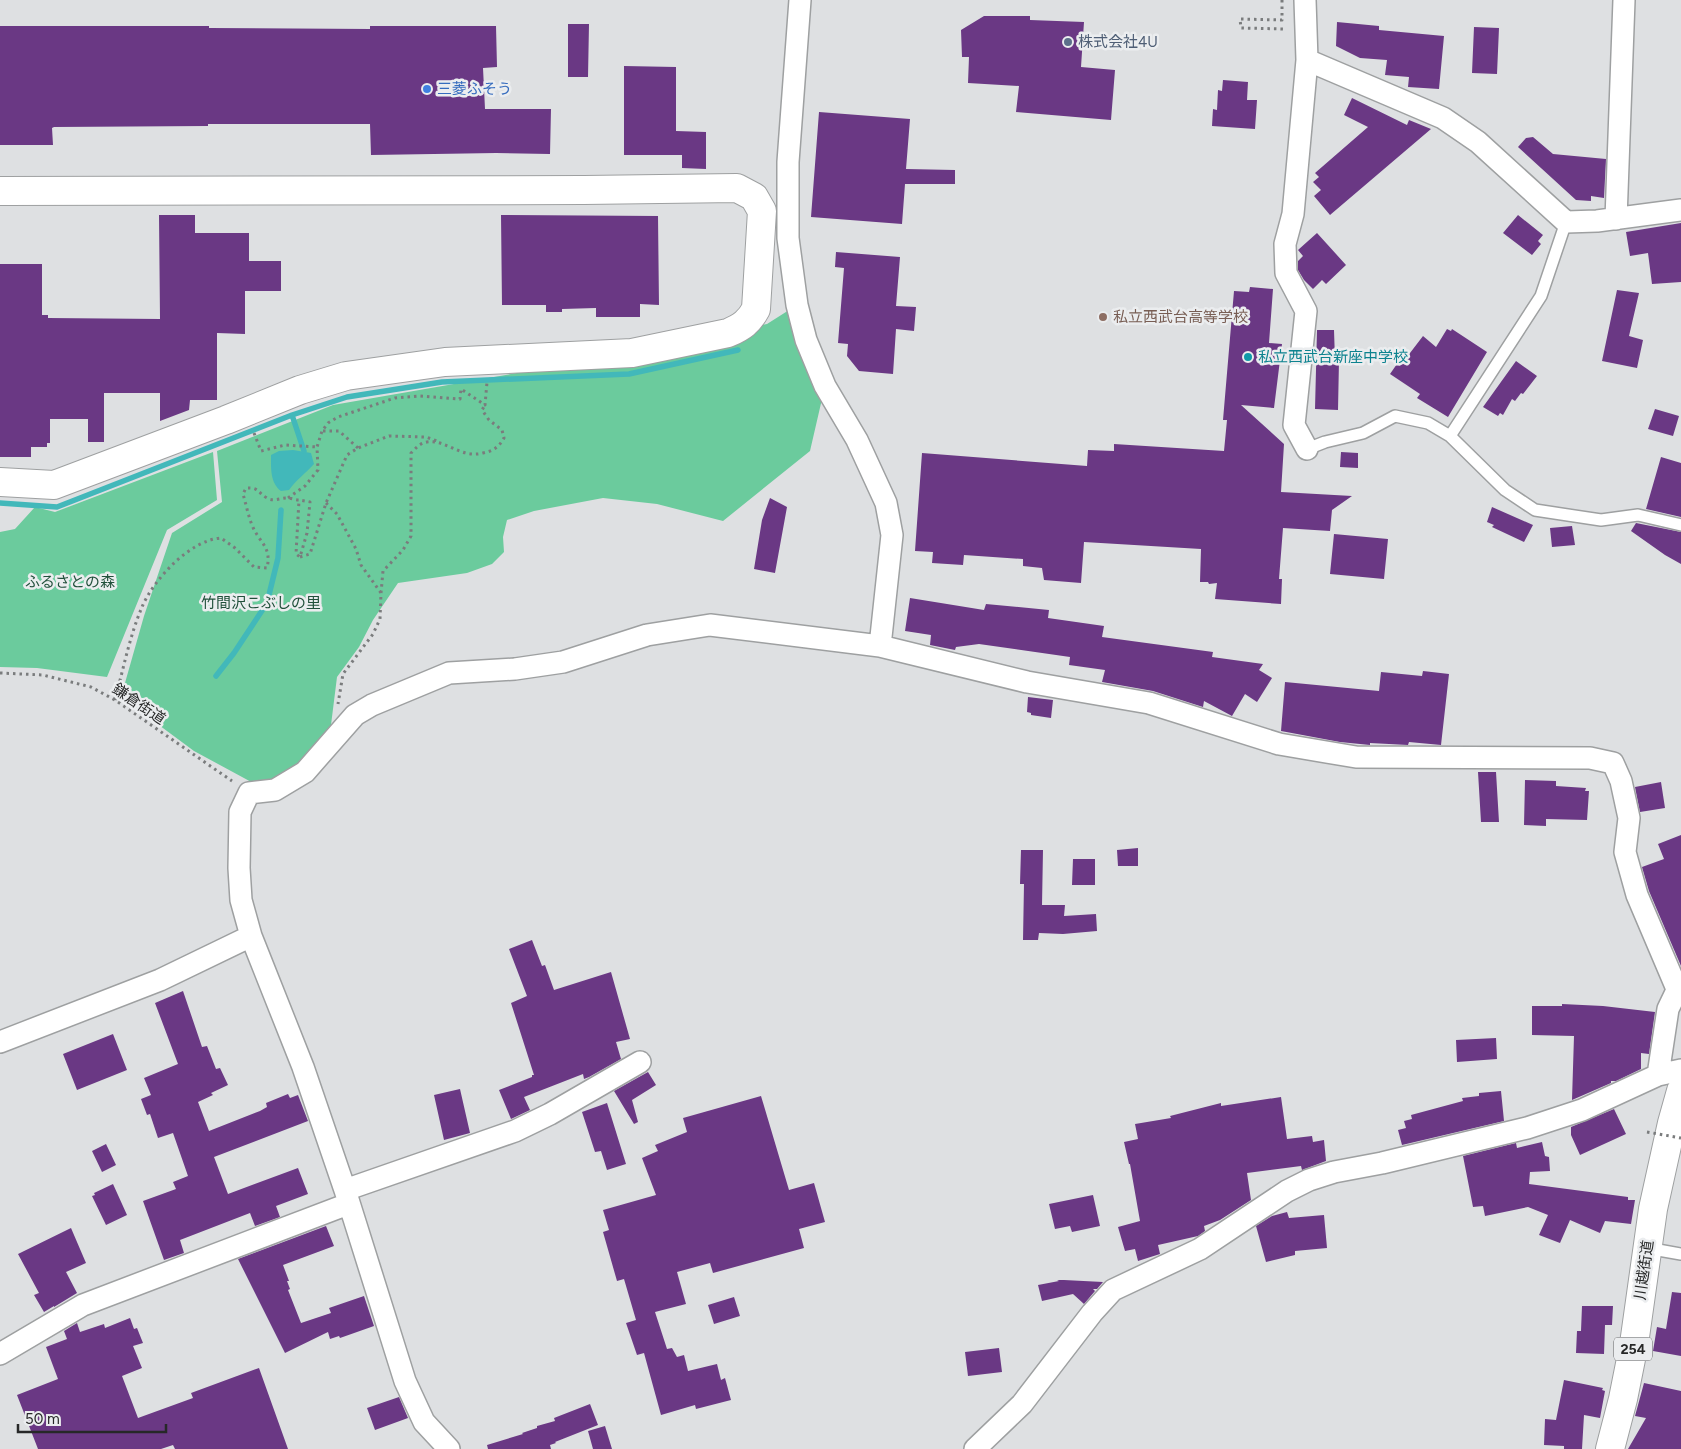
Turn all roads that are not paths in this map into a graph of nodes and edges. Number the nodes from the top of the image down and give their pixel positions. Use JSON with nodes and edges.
{"nodes":[{"id":1,"x":800,"y":0,"type":"edge"},
{"id":2,"x":1306,"y":0,"type":"edge"},
{"id":3,"x":1624,"y":0,"type":"edge"},
{"id":4,"x":1307,"y":60,"type":"junction"},
{"id":5,"x":0,"y":191,"type":"edge"},
{"id":6,"x":1681,"y":210,"type":"edge"},
{"id":7,"x":1616,"y":219,"type":"junction"},
{"id":8,"x":1566,"y":222,"type":"junction"},
{"id":9,"x":1450,"y":436,"type":"junction"},
{"id":10,"x":1307,"y":449,"type":"joint"},
{"id":11,"x":0,"y":482,"type":"edge"},
{"id":12,"x":1681,"y":525,"type":"edge"},
{"id":13,"x":880,"y":646,"type":"junction"},
{"id":14,"x":251,"y":936,"type":"junction"},
{"id":15,"x":1679,"y":986,"type":"edge"},
{"id":16,"x":0,"y":1042,"type":"edge"},
{"id":17,"x":640,"y":1062,"type":"dead end"},
{"id":18,"x":1681,"y":1070,"type":"edge"},
{"id":19,"x":1658,"y":1075,"type":"junction"},
{"id":20,"x":1681,"y":1091,"type":"edge"},
{"id":21,"x":346,"y":1197,"type":"junction"},
{"id":22,"x":1647,"y":1248,"type":"junction"},
{"id":23,"x":1681,"y":1254,"type":"edge"},
{"id":24,"x":0,"y":1354,"type":"edge"},
{"id":25,"x":449,"y":1449,"type":"edge"},
{"id":26,"x":975,"y":1449,"type":"edge"},
{"id":27,"x":1610,"y":1449,"type":"edge"}],
"edges":[{"from":1,"to":13,"type":"street"},
{"from":2,"to":4,"type":"street"},
{"from":3,"to":7,"type":"street"},
{"from":4,"to":8,"type":"street"},
{"from":4,"to":10,"type":"street"},
{"from":5,"to":11,"type":"main road"},
{"from":6,"to":7,"type":"street"},
{"from":7,"to":8,"type":"street"},
{"from":8,"to":9,"type":"lane"},
{"from":9,"to":10,"type":"lane"},
{"from":9,"to":12,"type":"lane"},
{"from":13,"to":14,"type":"street"},
{"from":13,"to":15,"type":"street"},
{"from":14,"to":16,"type":"street"},
{"from":14,"to":21,"type":"street"},
{"from":15,"to":19,"type":"street"},
{"from":17,"to":21,"type":"street"},
{"from":18,"to":19,"type":"street"},
{"from":19,"to":26,"type":"street"},
{"from":20,"to":22,"type":"main road","name":"川越街道","number":"254"},
{"from":21,"to":24,"type":"street"},
{"from":21,"to":25,"type":"street"},
{"from":22,"to":23,"type":"lane"},
{"from":22,"to":27,"type":"main road","name":"川越街道","number":"254"}]}
